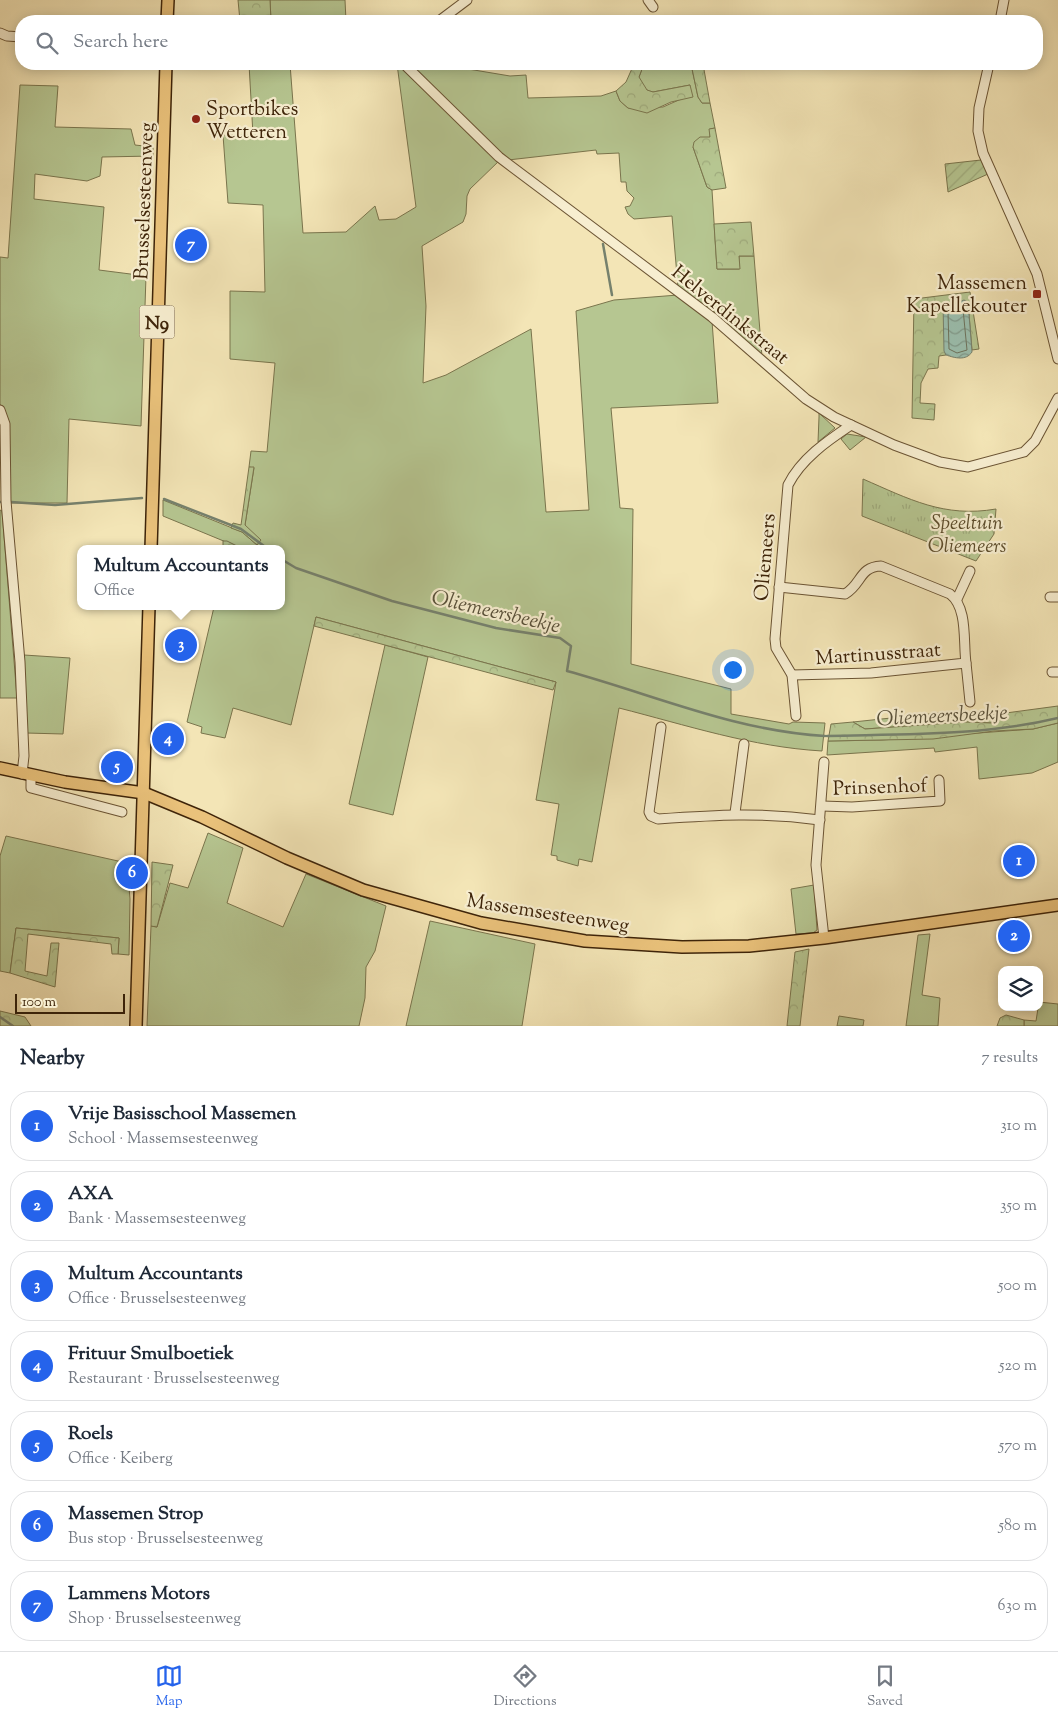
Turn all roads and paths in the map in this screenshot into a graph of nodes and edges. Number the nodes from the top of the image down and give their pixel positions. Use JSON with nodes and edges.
{"nodes":[{"id":1,"x":168,"y":0,"type":"edge"},
{"id":2,"x":467,"y":0,"type":"edge"},
{"id":3,"x":1004,"y":0,"type":"edge"},
{"id":4,"x":167,"y":15,"type":"edge"},
{"id":5,"x":446,"y":15,"type":"edge"},
{"id":6,"x":1001,"y":15,"type":"edge"},
{"id":7,"x":0,"y":33,"type":"edge"},
{"id":8,"x":15,"y":37,"type":"edge"},
{"id":9,"x":166,"y":70,"type":"edge"},
{"id":10,"x":410,"y":70,"type":"edge"},
{"id":11,"x":988,"y":70,"type":"edge"},
{"id":12,"x":1058,"y":359,"type":"edge"},
{"id":13,"x":1058,"y":398,"type":"edge"},
{"id":14,"x":0,"y":410,"type":"edge"},
{"id":15,"x":851,"y":426,"type":"junction"},
{"id":16,"x":151,"y":545,"type":"edge"},
{"id":17,"x":970,"y":571,"type":"dead end"},
{"id":18,"x":779,"y":587,"type":"junction"},
{"id":19,"x":957,"y":599,"type":"junction"},
{"id":20,"x":149,"y":610,"type":"edge"},
{"id":21,"x":966,"y":663,"type":"junction"},
{"id":22,"x":792,"y":675,"type":"junction"},
{"id":23,"x":970,"y":702,"type":"dead end"},
{"id":24,"x":796,"y":716,"type":"dead end"},
{"id":25,"x":661,"y":726,"type":"dead end"},
{"id":26,"x":744,"y":744,"type":"dead end"},
{"id":27,"x":824,"y":762,"type":"dead end"},
{"id":28,"x":0,"y":768,"type":"edge"},
{"id":29,"x":27,"y":775,"type":"junction"},
{"id":30,"x":938,"y":780,"type":"dead end"},
{"id":31,"x":144,"y":793,"type":"junction"},
{"id":32,"x":822,"y":806,"type":"junction"},
{"id":33,"x":122,"y":812,"type":"dead end"},
{"id":34,"x":735,"y":813,"type":"junction"},
{"id":35,"x":820,"y":820,"type":"junction"},
{"id":36,"x":1058,"y":905,"type":"edge"},
{"id":37,"x":824,"y":938,"type":"junction"},
{"id":38,"x":136,"y":1026,"type":"edge"}],
"edges":[{"from":1,"to":4,"type":"main road"},
{"from":2,"to":5,"type":"street"},
{"from":3,"to":6,"type":"street"},
{"from":7,"to":8,"type":"street"},
{"from":9,"to":16,"type":"main road","name":"Brusselsesteenweg","number":"N9"},
{"from":10,"to":15,"type":"street","name":"Helverdinkstraat"},
{"from":11,"to":12,"type":"street"},
{"from":13,"to":15,"type":"street","name":"Helverdinkstraat"},
{"from":14,"to":29,"type":"street"},
{"from":15,"to":18,"type":"street","name":"Oliemeers"},
{"from":17,"to":19,"type":"street"},
{"from":18,"to":19,"type":"street"},
{"from":18,"to":22,"type":"street","name":"Oliemeers"},
{"from":19,"to":21,"type":"street","name":"Martinusstraat"},
{"from":20,"to":31,"type":"main road"},
{"from":21,"to":22,"type":"street","name":"Martinusstraat"},
{"from":21,"to":23,"type":"street","name":"Martinusstraat"},
{"from":22,"to":24,"type":"street","name":"Oliemeers"},
{"from":25,"to":34,"type":"street","name":"Prinsenhof"},
{"from":26,"to":34,"type":"street"},
{"from":27,"to":32,"type":"street","name":"Prinsenhof"},
{"from":28,"to":29,"type":"main road","name":"Massemsesteenweg"},
{"from":29,"to":31,"type":"main road","name":"Massemsesteenweg"},
{"from":29,"to":33,"type":"street"},
{"from":30,"to":32,"type":"street","name":"Prinsenhof"},
{"from":31,"to":37,"type":"main road","name":"Massemsesteenweg"},
{"from":31,"to":38,"type":"main road"},
{"from":32,"to":35,"type":"street","name":"Prinsenhof"},
{"from":34,"to":35,"type":"street","name":"Prinsenhof"},
{"from":35,"to":37,"type":"street","name":"Prinsenhof"},
{"from":36,"to":37,"type":"main road","name":"Massemsesteenweg"}]}
